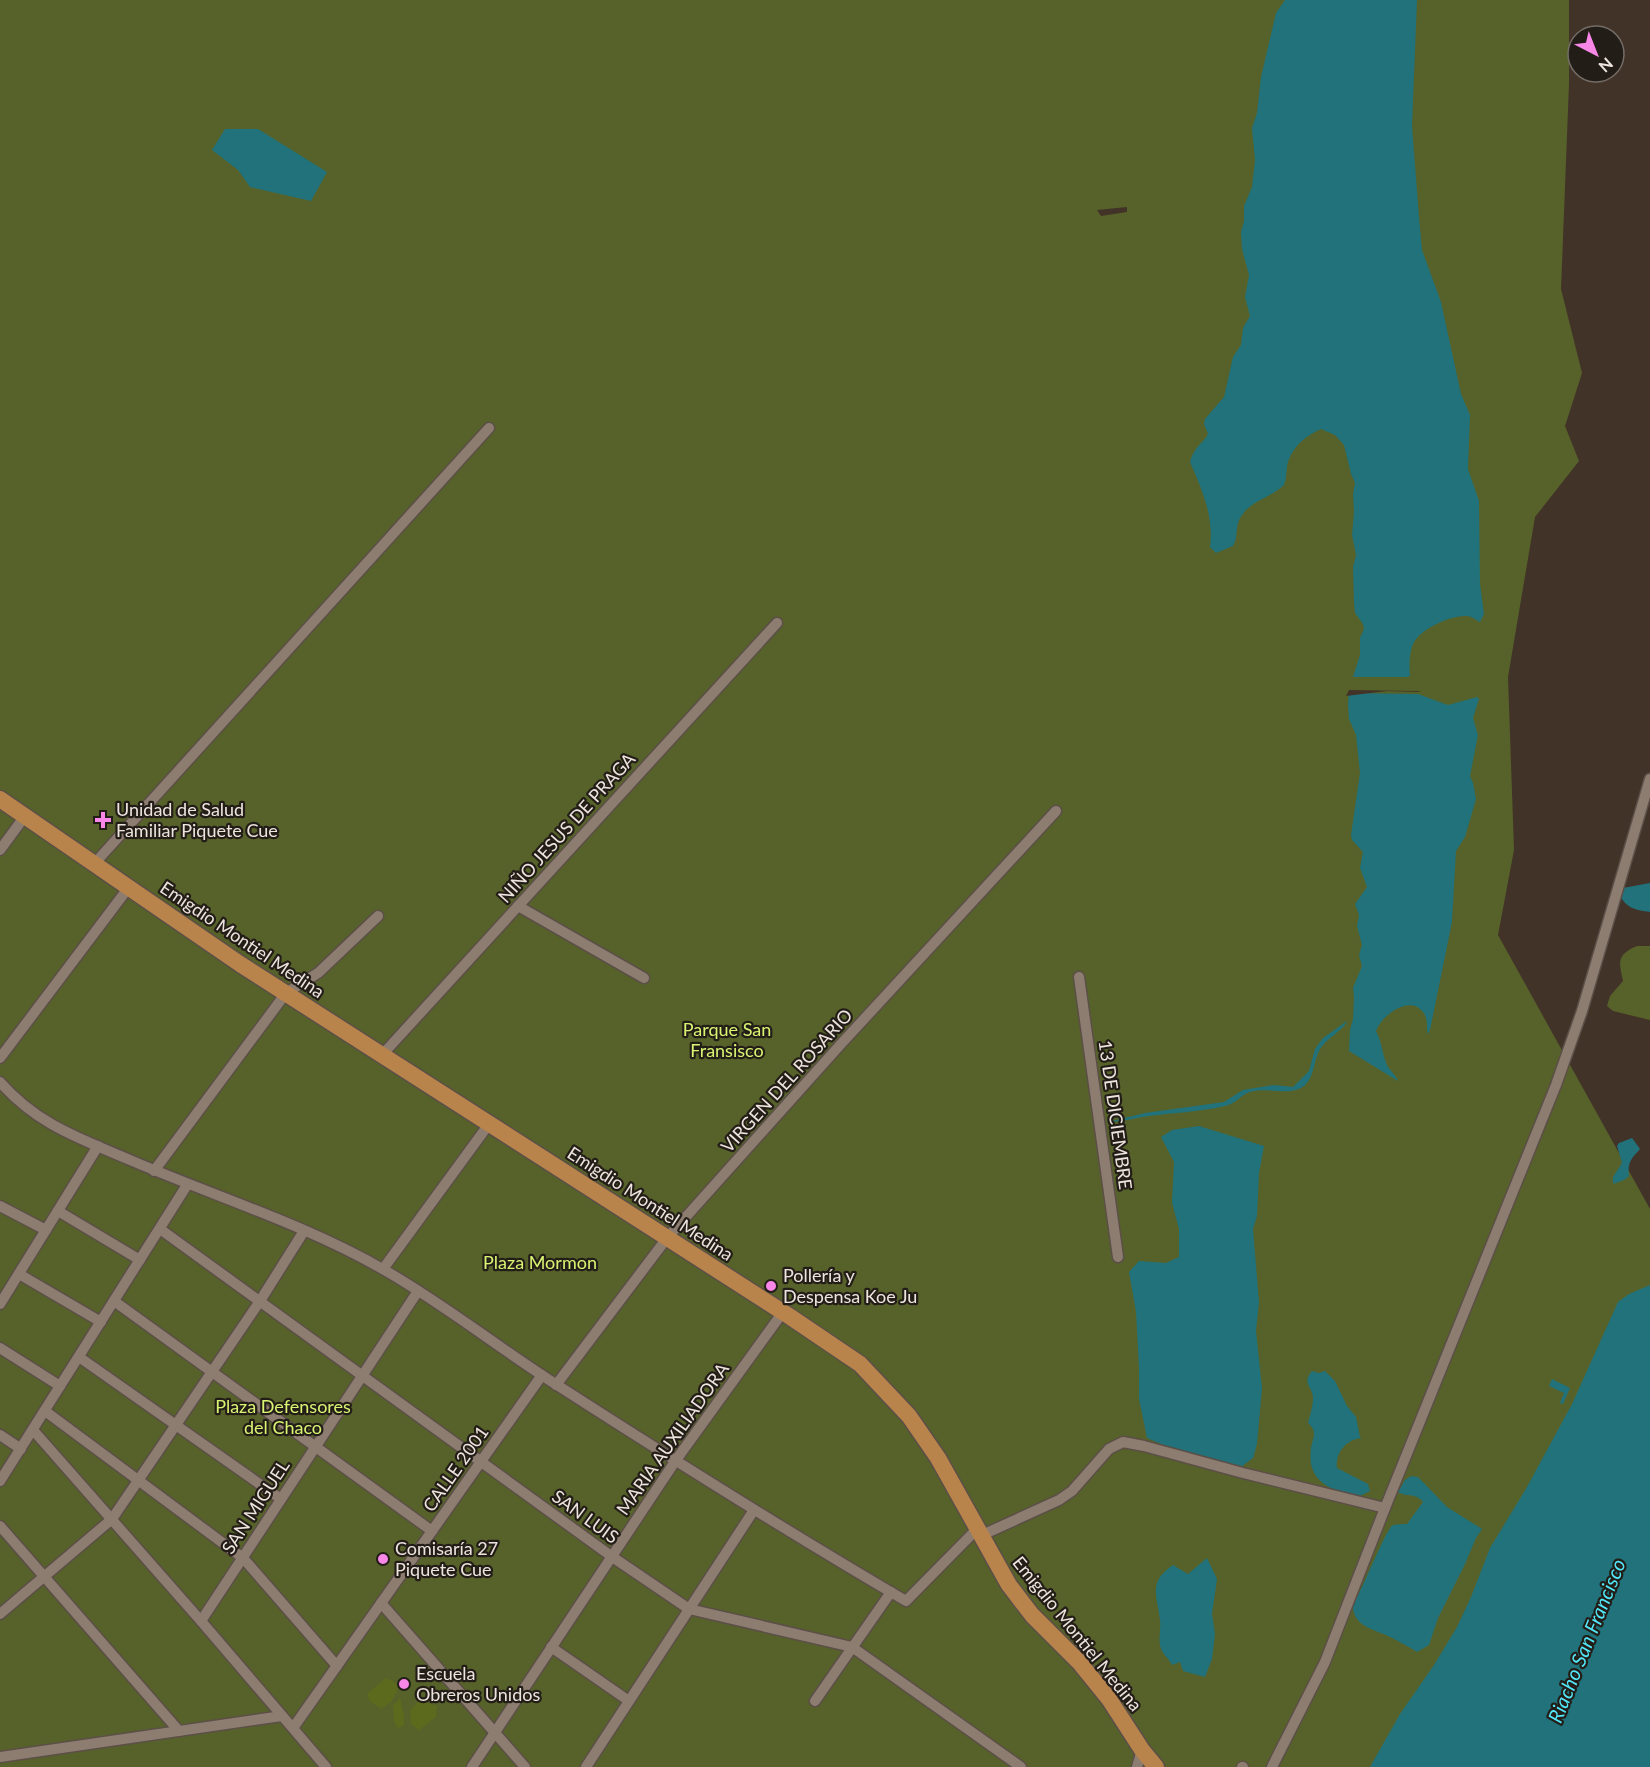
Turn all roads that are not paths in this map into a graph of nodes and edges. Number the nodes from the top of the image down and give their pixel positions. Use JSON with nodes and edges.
{"nodes":[{"id":1,"x":489,"y":429,"type":"dead end"},
{"id":2,"x":777,"y":623,"type":"dead end"},
{"id":3,"x":1650,"y":779,"type":"edge"},
{"id":4,"x":0,"y":799,"type":"edge"},
{"id":5,"x":1056,"y":811,"type":"dead end"},
{"id":6,"x":25,"y":816,"type":"junction"},
{"id":7,"x":0,"y":850,"type":"edge"},
{"id":8,"x":94,"y":864,"type":"junction"},
{"id":9,"x":129,"y":887,"type":"junction"},
{"id":10,"x":518,"y":906,"type":"junction"},
{"id":11,"x":378,"y":916,"type":"dead end"},
{"id":12,"x":1079,"y":977,"type":"dead end"},
{"id":13,"x":644,"y":978,"type":"dead end"},
{"id":14,"x":286,"y":993,"type":"junction"},
{"id":15,"x":382,"y":1055,"type":"junction"},
{"id":16,"x":0,"y":1058,"type":"edge"},
{"id":17,"x":0,"y":1082,"type":"edge"},
{"id":18,"x":489,"y":1124,"type":"junction"},
{"id":19,"x":98,"y":1146,"type":"junction"},
{"id":20,"x":154,"y":1171,"type":"junction"},
{"id":21,"x":187,"y":1185,"type":"junction"},
{"id":22,"x":0,"y":1206,"type":"edge"},
{"id":23,"x":58,"y":1211,"type":"junction"},
{"id":24,"x":160,"y":1229,"type":"junction"},
{"id":25,"x":46,"y":1230,"type":"junction"},
{"id":26,"x":304,"y":1231,"type":"junction"},
{"id":27,"x":667,"y":1238,"type":"junction"},
{"id":28,"x":1118,"y":1257,"type":"dead end"},
{"id":29,"x":140,"y":1260,"type":"junction"},
{"id":30,"x":382,"y":1269,"type":"junction"},
{"id":31,"x":19,"y":1274,"type":"junction"},
{"id":32,"x":418,"y":1291,"type":"junction"},
{"id":33,"x":114,"y":1301,"type":"junction"},
{"id":34,"x":260,"y":1301,"type":"junction"},
{"id":35,"x":0,"y":1304,"type":"edge"},
{"id":36,"x":783,"y":1312,"type":"junction"},
{"id":37,"x":101,"y":1322,"type":"junction"},
{"id":38,"x":0,"y":1348,"type":"edge"},
{"id":39,"x":79,"y":1357,"type":"junction"},
{"id":40,"x":212,"y":1372,"type":"junction"},
{"id":41,"x":542,"y":1375,"type":"junction"},
{"id":42,"x":362,"y":1376,"type":"junction"},
{"id":43,"x":556,"y":1385,"type":"junction"},
{"id":44,"x":60,"y":1386,"type":"junction"},
{"id":45,"x":45,"y":1411,"type":"junction"},
{"id":46,"x":176,"y":1426,"type":"junction"},
{"id":47,"x":33,"y":1430,"type":"junction"},
{"id":48,"x":0,"y":1435,"type":"edge"},
{"id":49,"x":315,"y":1447,"type":"junction"},
{"id":50,"x":21,"y":1449,"type":"junction"},
{"id":51,"x":676,"y":1460,"type":"junction"},
{"id":52,"x":481,"y":1462,"type":"junction"},
{"id":53,"x":139,"y":1480,"type":"junction"},
{"id":54,"x":0,"y":1481,"type":"edge"},
{"id":55,"x":281,"y":1500,"type":"junction"},
{"id":56,"x":1385,"y":1508,"type":"junction"},
{"id":57,"x":754,"y":1510,"type":"junction"},
{"id":58,"x":112,"y":1519,"type":"junction"},
{"id":59,"x":0,"y":1526,"type":"edge"},
{"id":60,"x":432,"y":1531,"type":"junction"},
{"id":61,"x":978,"y":1532,"type":"junction"},
{"id":62,"x":611,"y":1556,"type":"junction"},
{"id":63,"x":243,"y":1558,"type":"junction"},
{"id":64,"x":45,"y":1576,"type":"junction"},
{"id":65,"x":889,"y":1595,"type":"junction"},
{"id":66,"x":381,"y":1603,"type":"junction"},
{"id":67,"x":689,"y":1609,"type":"junction"},
{"id":68,"x":0,"y":1614,"type":"edge"},
{"id":69,"x":201,"y":1621,"type":"junction"},
{"id":70,"x":551,"y":1647,"type":"junction"},
{"id":71,"x":852,"y":1647,"type":"junction"},
{"id":72,"x":337,"y":1666,"type":"junction"},
{"id":73,"x":630,"y":1701,"type":"junction"},
{"id":74,"x":815,"y":1701,"type":"dead end"},
{"id":75,"x":282,"y":1716,"type":"junction"},
{"id":76,"x":293,"y":1728,"type":"junction"},
{"id":77,"x":179,"y":1731,"type":"junction"},
{"id":78,"x":495,"y":1733,"type":"junction"},
{"id":79,"x":1142,"y":1750,"type":"junction"},
{"id":80,"x":0,"y":1757,"type":"edge"},
{"id":81,"x":326,"y":1767,"type":"edge"},
{"id":82,"x":472,"y":1767,"type":"edge"},
{"id":83,"x":525,"y":1767,"type":"edge"},
{"id":84,"x":586,"y":1767,"type":"edge"},
{"id":85,"x":1021,"y":1767,"type":"edge"},
{"id":86,"x":1137,"y":1767,"type":"edge"},
{"id":87,"x":1156,"y":1767,"type":"edge"},
{"id":88,"x":1272,"y":1767,"type":"edge"}],
"edges":[{"from":1,"to":8,"type":"street"},
{"from":2,"to":10,"type":"street","name":"NIÑO JESUS DE PRAGA"},
{"from":3,"to":56,"type":"street"},
{"from":4,"to":6,"type":"main road","name":"Emigdio Montiel Medina"},
{"from":5,"to":27,"type":"street","name":"VIRGEN DEL ROSARIO"},
{"from":6,"to":7,"type":"street"},
{"from":6,"to":8,"type":"main road","name":"Emigdio Montiel Medina"},
{"from":8,"to":9,"type":"main road","name":"Emigdio Montiel Medina"},
{"from":9,"to":14,"type":"main road","name":"Emigdio Montiel Medina"},
{"from":9,"to":16,"type":"street"},
{"from":10,"to":13,"type":"street"},
{"from":10,"to":15,"type":"street","name":"NIÑO JESUS DE PRAGA"},
{"from":11,"to":14,"type":"street"},
{"from":12,"to":28,"type":"street","name":"13 DE DICIEMBRE"},
{"from":14,"to":15,"type":"main road","name":"Emigdio Montiel Medina"},
{"from":14,"to":20,"type":"street"},
{"from":15,"to":18,"type":"main road","name":"Emigdio Montiel Medina"},
{"from":17,"to":19,"type":"street"},
{"from":18,"to":27,"type":"main road","name":"Emigdio Montiel Medina"},
{"from":18,"to":30,"type":"street"},
{"from":19,"to":20,"type":"street"},
{"from":19,"to":23,"type":"street"},
{"from":20,"to":21,"type":"street"},
{"from":21,"to":24,"type":"street"},
{"from":21,"to":26,"type":"street"},
{"from":22,"to":25,"type":"street"},
{"from":23,"to":25,"type":"street"},
{"from":23,"to":29,"type":"street"},
{"from":24,"to":29,"type":"street"},
{"from":24,"to":34,"type":"street","name":"SAN LUIS"},
{"from":25,"to":31,"type":"street"},
{"from":26,"to":30,"type":"street"},
{"from":26,"to":34,"type":"street"},
{"from":27,"to":36,"type":"main road","name":"Emigdio Montiel Medina"},
{"from":27,"to":43,"type":"street","name":"VIRGEN DEL ROSARIO"},
{"from":29,"to":33,"type":"street"},
{"from":30,"to":32,"type":"street"},
{"from":31,"to":35,"type":"street"},
{"from":31,"to":37,"type":"street"},
{"from":32,"to":41,"type":"street"},
{"from":32,"to":42,"type":"street","name":"SAN MIGUEL"},
{"from":33,"to":37,"type":"street"},
{"from":33,"to":40,"type":"street"},
{"from":34,"to":40,"type":"street"},
{"from":34,"to":42,"type":"street","name":"SAN LUIS"},
{"from":36,"to":51,"type":"street","name":"MARIA AUXILIADORA"},
{"from":36,"to":61,"type":"main road","name":"Emigdio Montiel Medina"},
{"from":37,"to":39,"type":"street"},
{"from":38,"to":44,"type":"street"},
{"from":39,"to":44,"type":"street"},
{"from":39,"to":46,"type":"street"},
{"from":40,"to":46,"type":"street"},
{"from":40,"to":49,"type":"street"},
{"from":41,"to":43,"type":"street"},
{"from":41,"to":52,"type":"street","name":"CALLE 2001"},
{"from":42,"to":49,"type":"street","name":"SAN MIGUEL"},
{"from":42,"to":52,"type":"street","name":"SAN LUIS"},
{"from":43,"to":51,"type":"street"},
{"from":44,"to":45,"type":"street"},
{"from":45,"to":47,"type":"street"},
{"from":45,"to":53,"type":"street"},
{"from":46,"to":53,"type":"street"},
{"from":46,"to":55,"type":"street"},
{"from":47,"to":50,"type":"street"},
{"from":47,"to":58,"type":"street"},
{"from":48,"to":50,"type":"street"},
{"from":49,"to":55,"type":"street","name":"SAN MIGUEL"},
{"from":49,"to":60,"type":"street"},
{"from":50,"to":54,"type":"street"},
{"from":51,"to":57,"type":"street"},
{"from":51,"to":62,"type":"street","name":"MARIA AUXILIADORA"},
{"from":52,"to":60,"type":"street","name":"CALLE 2001"},
{"from":52,"to":62,"type":"street","name":"SAN LUIS"},
{"from":53,"to":58,"type":"street"},
{"from":53,"to":63,"type":"street"},
{"from":55,"to":63,"type":"street","name":"SAN MIGUEL"},
{"from":56,"to":61,"type":"street"},
{"from":56,"to":88,"type":"street"},
{"from":57,"to":65,"type":"street"},
{"from":57,"to":67,"type":"street"},
{"from":58,"to":64,"type":"street"},
{"from":58,"to":69,"type":"street"},
{"from":59,"to":64,"type":"street"},
{"from":60,"to":66,"type":"street","name":"CALLE 2001"},
{"from":61,"to":65,"type":"street"},
{"from":61,"to":79,"type":"main road","name":"Emigdio Montiel Medina"},
{"from":62,"to":67,"type":"street","name":"SAN LUIS"},
{"from":62,"to":70,"type":"street","name":"MARIA AUXILIADORA"},
{"from":63,"to":69,"type":"street","name":"SAN MIGUEL"},
{"from":63,"to":72,"type":"street"},
{"from":64,"to":68,"type":"street"},
{"from":64,"to":77,"type":"street"},
{"from":65,"to":71,"type":"street"},
{"from":66,"to":72,"type":"street","name":"CALLE 2001"},
{"from":66,"to":78,"type":"street"},
{"from":67,"to":71,"type":"street","name":"SAN LUIS"},
{"from":67,"to":73,"type":"street"},
{"from":69,"to":75,"type":"street"},
{"from":70,"to":73,"type":"street"},
{"from":70,"to":78,"type":"street","name":"MARIA AUXILIADORA"},
{"from":71,"to":74,"type":"street"},
{"from":71,"to":85,"type":"street","name":"SAN LUIS"},
{"from":72,"to":76,"type":"street","name":"CALLE 2001"},
{"from":73,"to":84,"type":"street"},
{"from":75,"to":76,"type":"street"},
{"from":75,"to":77,"type":"street"},
{"from":76,"to":81,"type":"street"},
{"from":77,"to":80,"type":"street"},
{"from":78,"to":82,"type":"street","name":"MARIA AUXILIADORA"},
{"from":78,"to":83,"type":"street"},
{"from":79,"to":86,"type":"street"},
{"from":79,"to":87,"type":"main road","name":"Emigdio Montiel Medina"}]}
